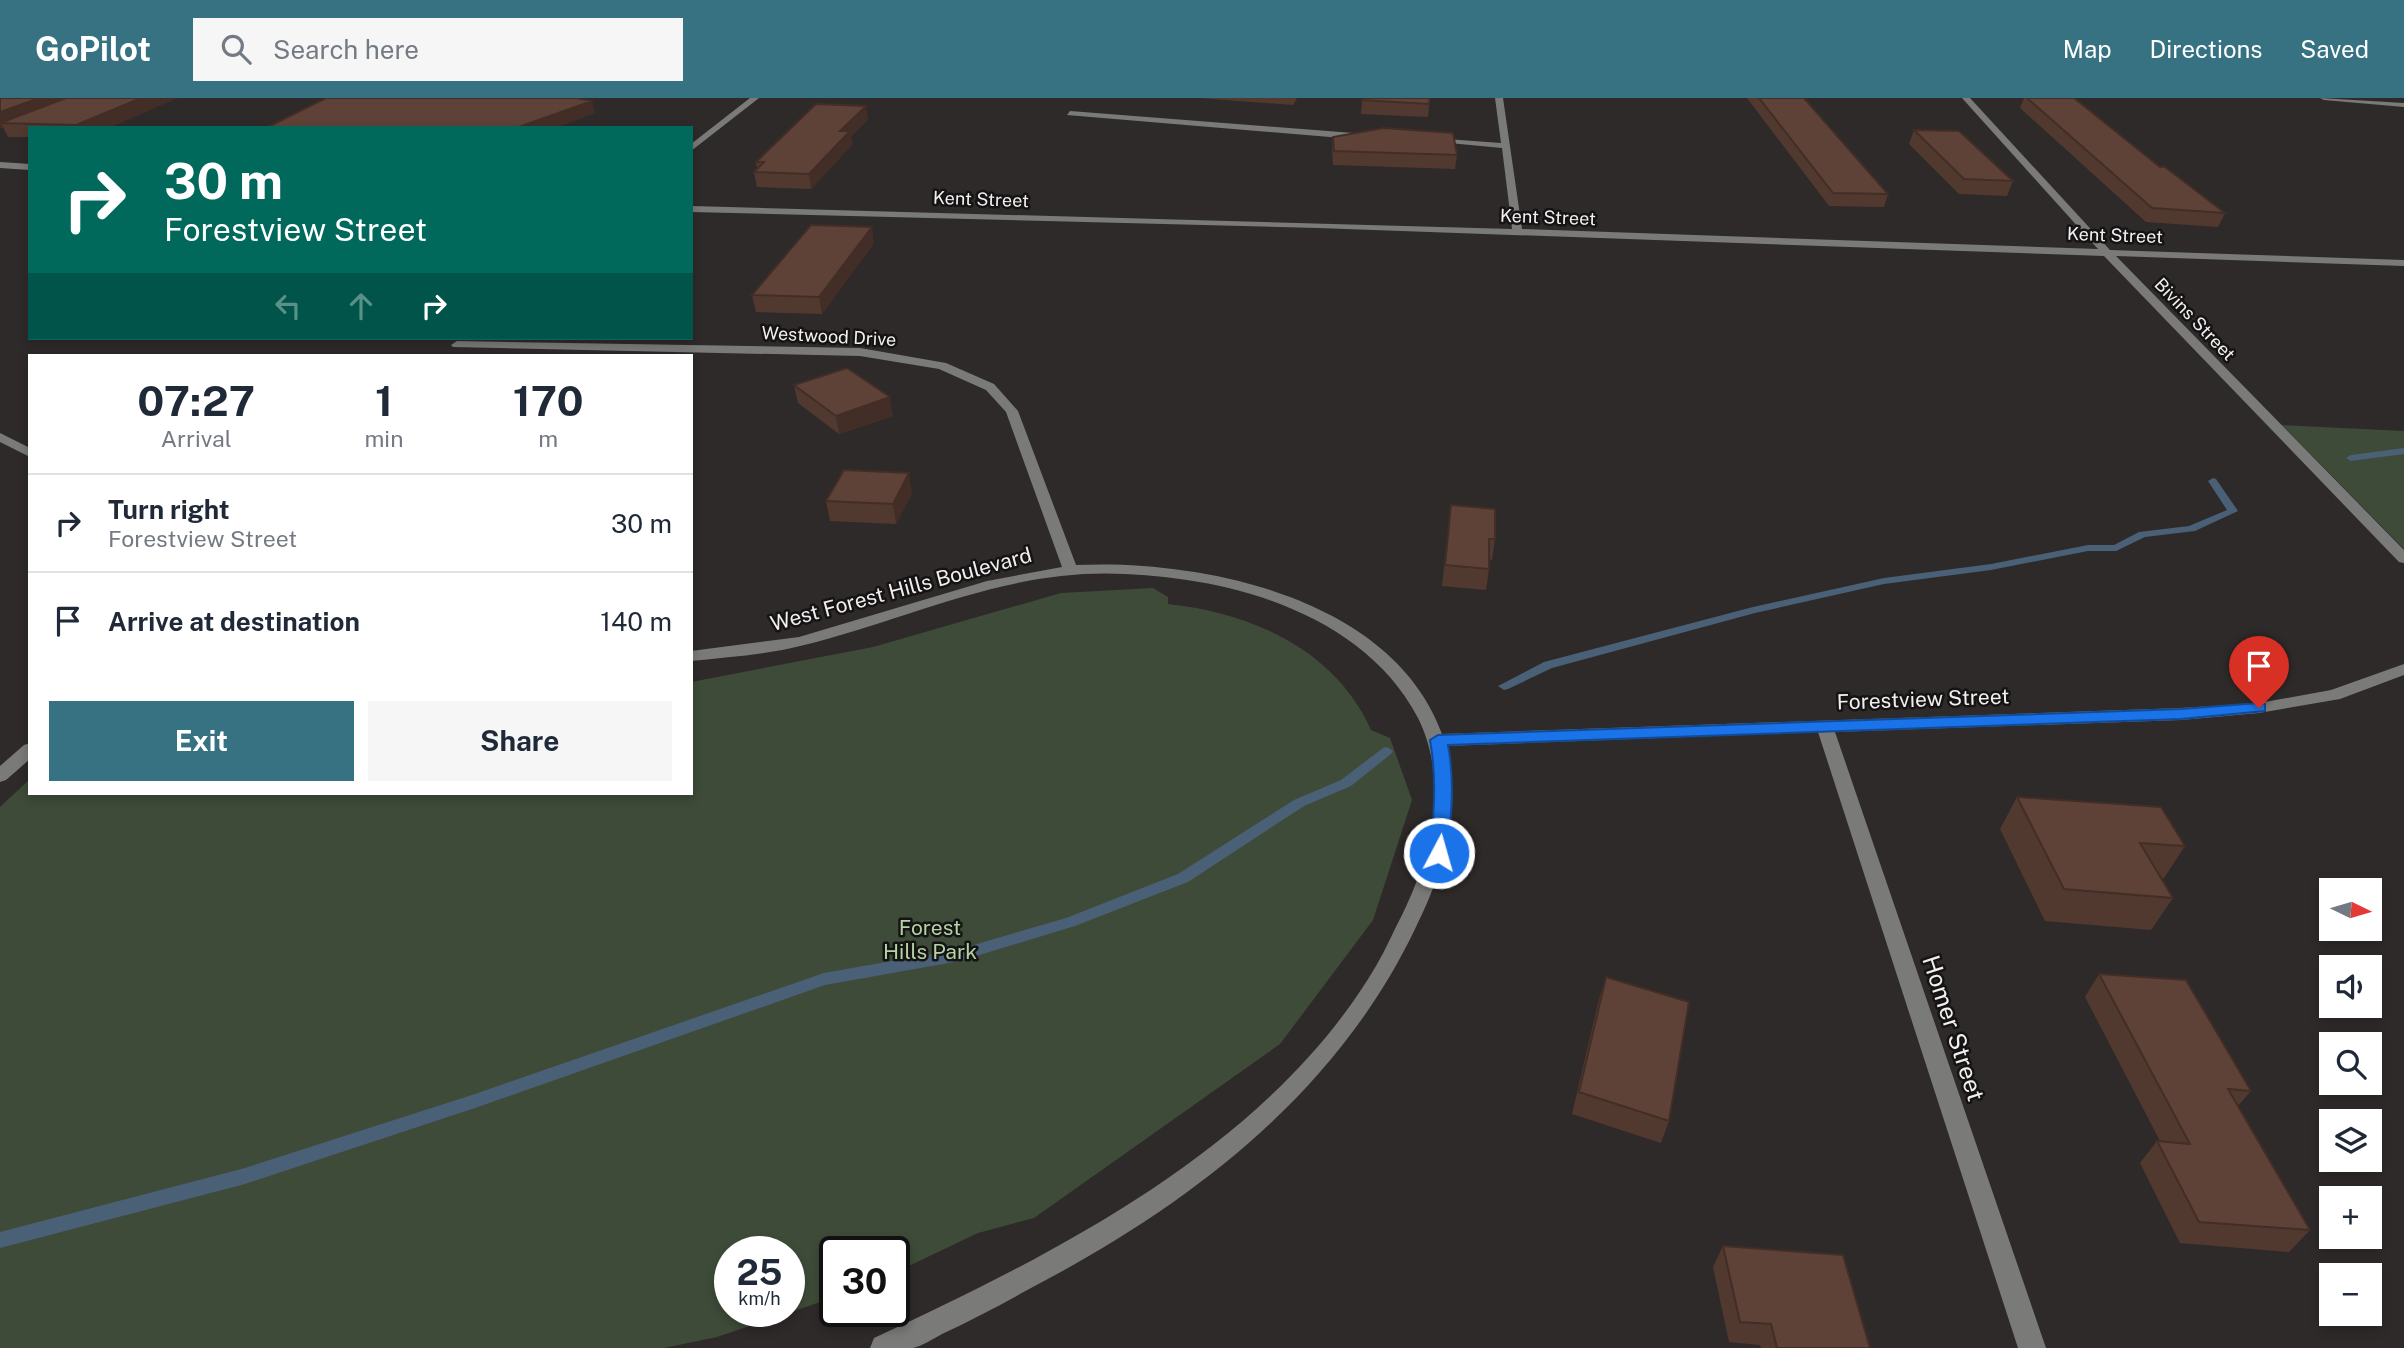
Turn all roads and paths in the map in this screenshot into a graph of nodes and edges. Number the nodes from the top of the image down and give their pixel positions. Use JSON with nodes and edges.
{"nodes":[{"id":1,"x":755,"y":98,"type":"edge"},
{"id":2,"x":1499,"y":98,"type":"edge"},
{"id":3,"x":1966,"y":98,"type":"edge"},
{"id":4,"x":2324,"y":98,"type":"edge"},
{"id":5,"x":2404,"y":105,"type":"edge"},
{"id":6,"x":1070,"y":113,"type":"dead end"},
{"id":7,"x":1376,"y":137,"type":"edge"},
{"id":8,"x":1427,"y":141,"type":"edge"},
{"id":9,"x":693,"y":146,"type":"edge"},
{"id":10,"x":1506,"y":146,"type":"junction"},
{"id":11,"x":0,"y":165,"type":"edge"},
{"id":12,"x":28,"y":167,"type":"edge"},
{"id":13,"x":693,"y":209,"type":"edge"},
{"id":14,"x":1518,"y":233,"type":"junction"},
{"id":15,"x":2107,"y":253,"type":"junction"},
{"id":16,"x":2404,"y":263,"type":"edge"},
{"id":17,"x":461,"y":342,"type":"edge"},
{"id":18,"x":447,"y":354,"type":"edge"},
{"id":19,"x":0,"y":438,"type":"edge"},
{"id":20,"x":28,"y":452,"type":"edge"},
{"id":21,"x":2404,"y":559,"type":"edge"},
{"id":22,"x":1071,"y":571,"type":"junction"},
{"id":23,"x":693,"y":656,"type":"edge"},
{"id":24,"x":2404,"y":669,"type":"edge"},
{"id":25,"x":1824,"y":725,"type":"junction"},
{"id":26,"x":1438,"y":740,"type":"junction"},
{"id":27,"x":28,"y":751,"type":"edge"},
{"id":28,"x":0,"y":776,"type":"edge"},
{"id":29,"x":884,"y":1348,"type":"edge"},
{"id":30,"x":2032,"y":1348,"type":"edge"}],
"edges":[{"from":1,"to":9,"type":"street"},
{"from":2,"to":10,"type":"street"},
{"from":3,"to":15,"type":"street","name":"Bivins Street"},
{"from":4,"to":5,"type":"street"},
{"from":6,"to":7,"type":"street"},
{"from":8,"to":10,"type":"street"},
{"from":10,"to":14,"type":"street"},
{"from":11,"to":12,"type":"street"},
{"from":13,"to":14,"type":"street","name":"Kent Street"},
{"from":14,"to":15,"type":"street","name":"Kent Street"},
{"from":15,"to":16,"type":"street","name":"Kent Street"},
{"from":15,"to":21,"type":"street","name":"Bivins Street"},
{"from":17,"to":18,"type":"street"},
{"from":17,"to":22,"type":"street","name":"Westwood Drive"},
{"from":19,"to":20,"type":"street"},
{"from":22,"to":23,"type":"street","name":"West Forest Hills Boulevard"},
{"from":22,"to":26,"type":"street","name":"West Forest Hills Boulevard"},
{"from":24,"to":25,"type":"street","name":"Forestview Street"},
{"from":25,"to":26,"type":"street","name":"Forestview Street"},
{"from":25,"to":30,"type":"street","name":"Homer Street"},
{"from":26,"to":29,"type":"street","name":"West Forest Hills Boulevard"},
{"from":27,"to":28,"type":"street"}]}
